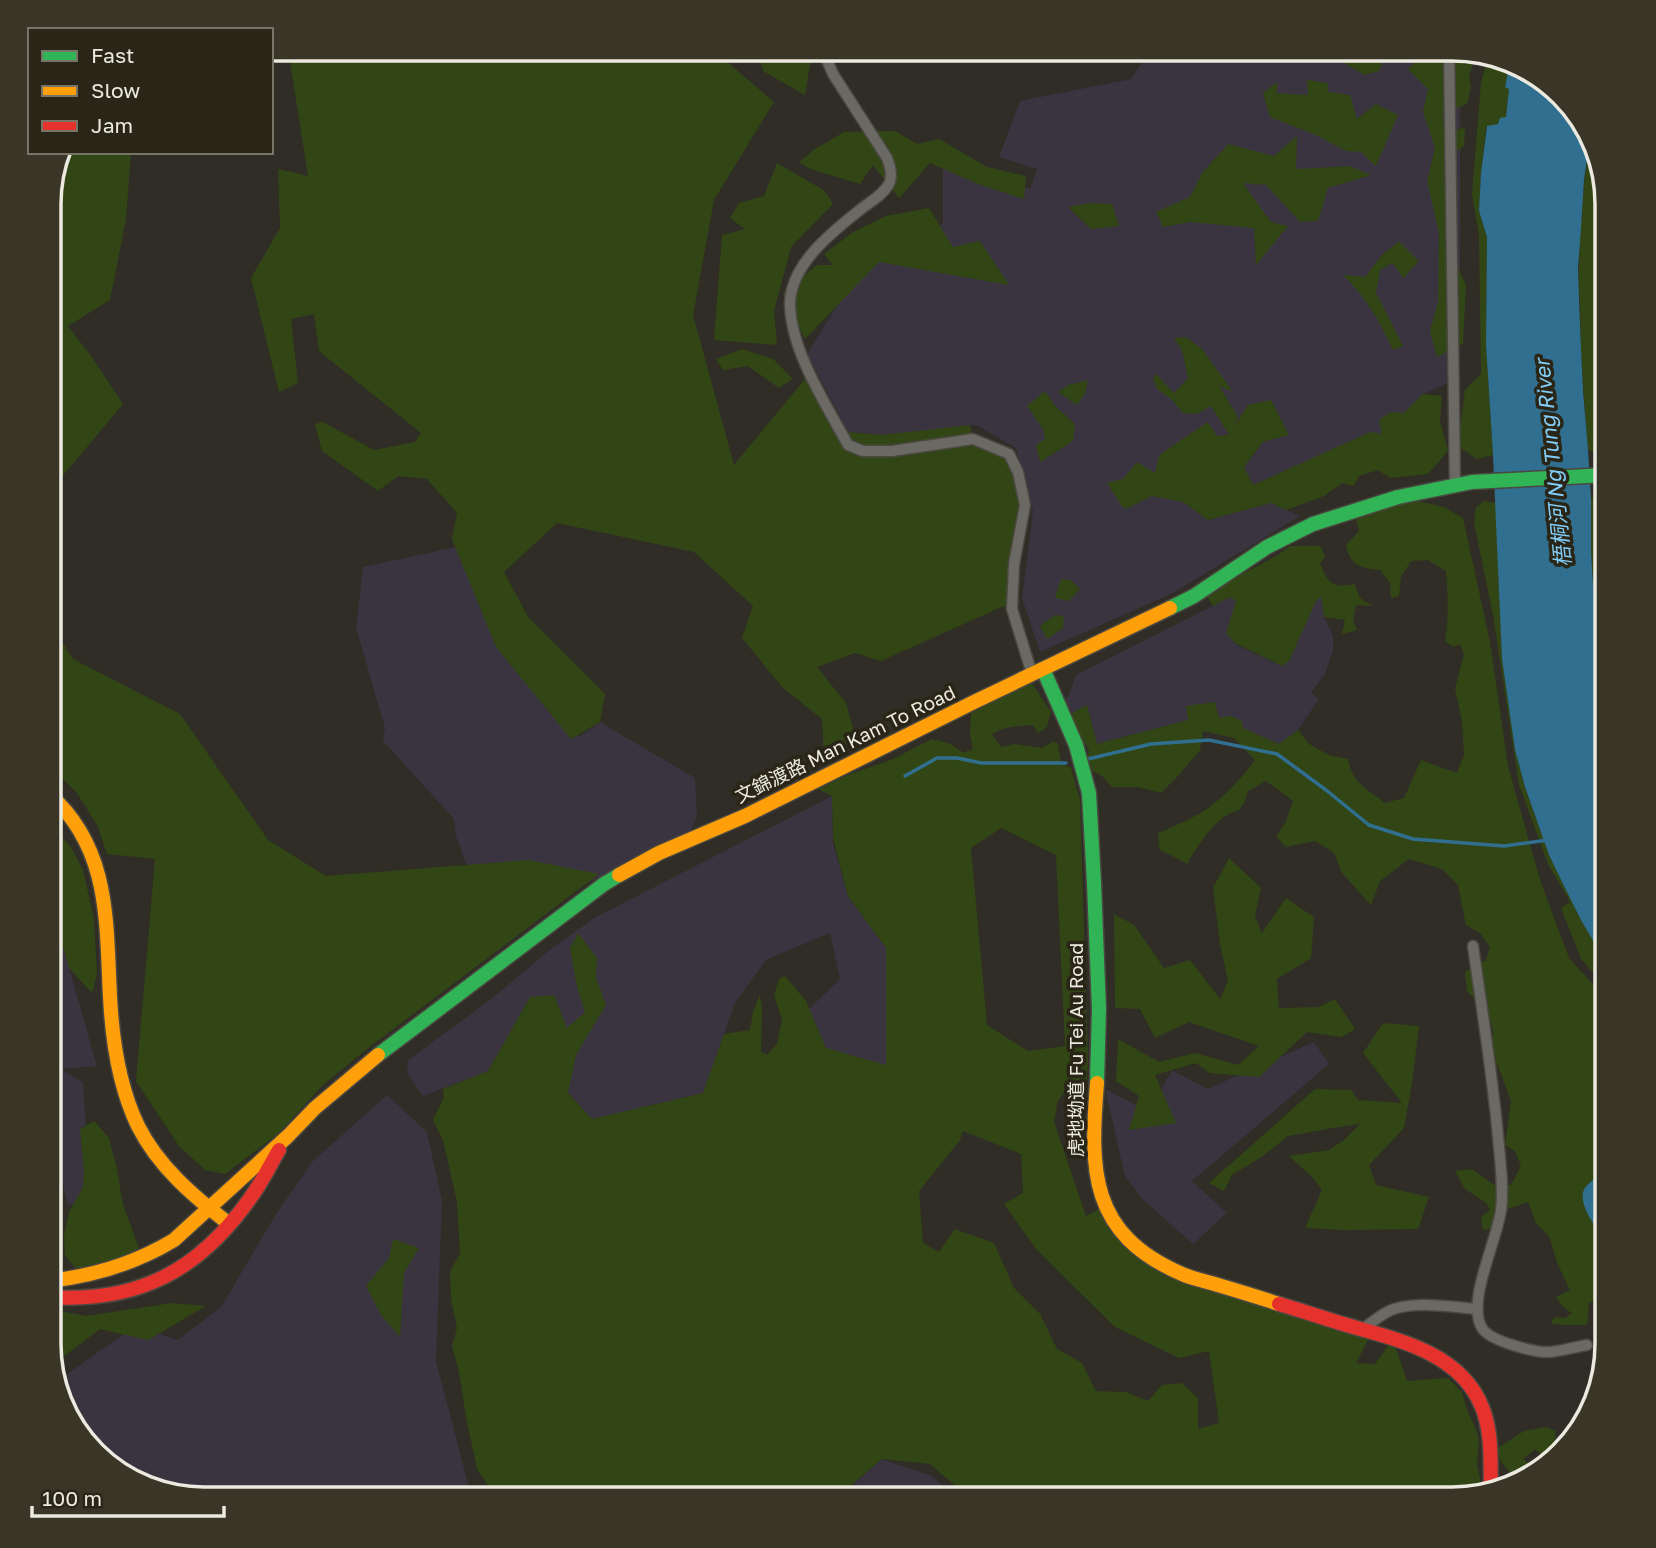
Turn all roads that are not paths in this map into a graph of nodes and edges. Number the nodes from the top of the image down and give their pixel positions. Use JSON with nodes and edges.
{"nodes":[{"id":1,"x":828,"y":61,"type":"edge"},
{"id":2,"x":1449,"y":61,"type":"edge"},
{"id":3,"x":1594,"y":476,"type":"edge"},
{"id":4,"x":1455,"y":486,"type":"junction"},
{"id":5,"x":1038,"y":671,"type":"junction"},
{"id":6,"x":62,"y":807,"type":"edge"},
{"id":7,"x":1473,"y":946,"type":"dead end"},
{"id":8,"x":288,"y":1136,"type":"junction"},
{"id":9,"x":209,"y":1209,"type":"junction"},
{"id":10,"x":228,"y":1223,"type":"junction"},
{"id":11,"x":62,"y":1279,"type":"edge"},
{"id":12,"x":62,"y":1298,"type":"edge"},
{"id":13,"x":1478,"y":1309,"type":"junction"},
{"id":14,"x":1361,"y":1330,"type":"junction"},
{"id":15,"x":1587,"y":1345,"type":"dead end"},
{"id":16,"x":1490,"y":1481,"type":"edge"}],
"edges":[{"from":1,"to":5,"type":"street"},
{"from":2,"to":4,"type":"street"},
{"from":3,"to":4,"type":"main road","name":"文錦渡路 Man Kam To Road"},
{"from":4,"to":5,"type":"main road","name":"文錦渡路 Man Kam To Road"},
{"from":5,"to":8,"type":"main road","name":"文錦渡路 Man Kam To Road"},
{"from":5,"to":14,"type":"main road","name":"虎地坳道 Fu Tei Au Road"},
{"from":6,"to":9,"type":"main road"},
{"from":7,"to":13,"type":"street"},
{"from":8,"to":9,"type":"main road","name":"文錦渡路 Man Kam To Road"},
{"from":8,"to":10,"type":"main road","name":"文錦渡路 Man Kam To Road"},
{"from":9,"to":10,"type":"main road"},
{"from":9,"to":11,"type":"main road","name":"文錦渡路 Man Kam To Road"},
{"from":10,"to":12,"type":"main road","name":"文錦渡路 Man Kam To Road"},
{"from":13,"to":14,"type":"street"},
{"from":13,"to":15,"type":"street"},
{"from":14,"to":16,"type":"main road","name":"虎地坳道 Fu Tei Au Road"}]}
